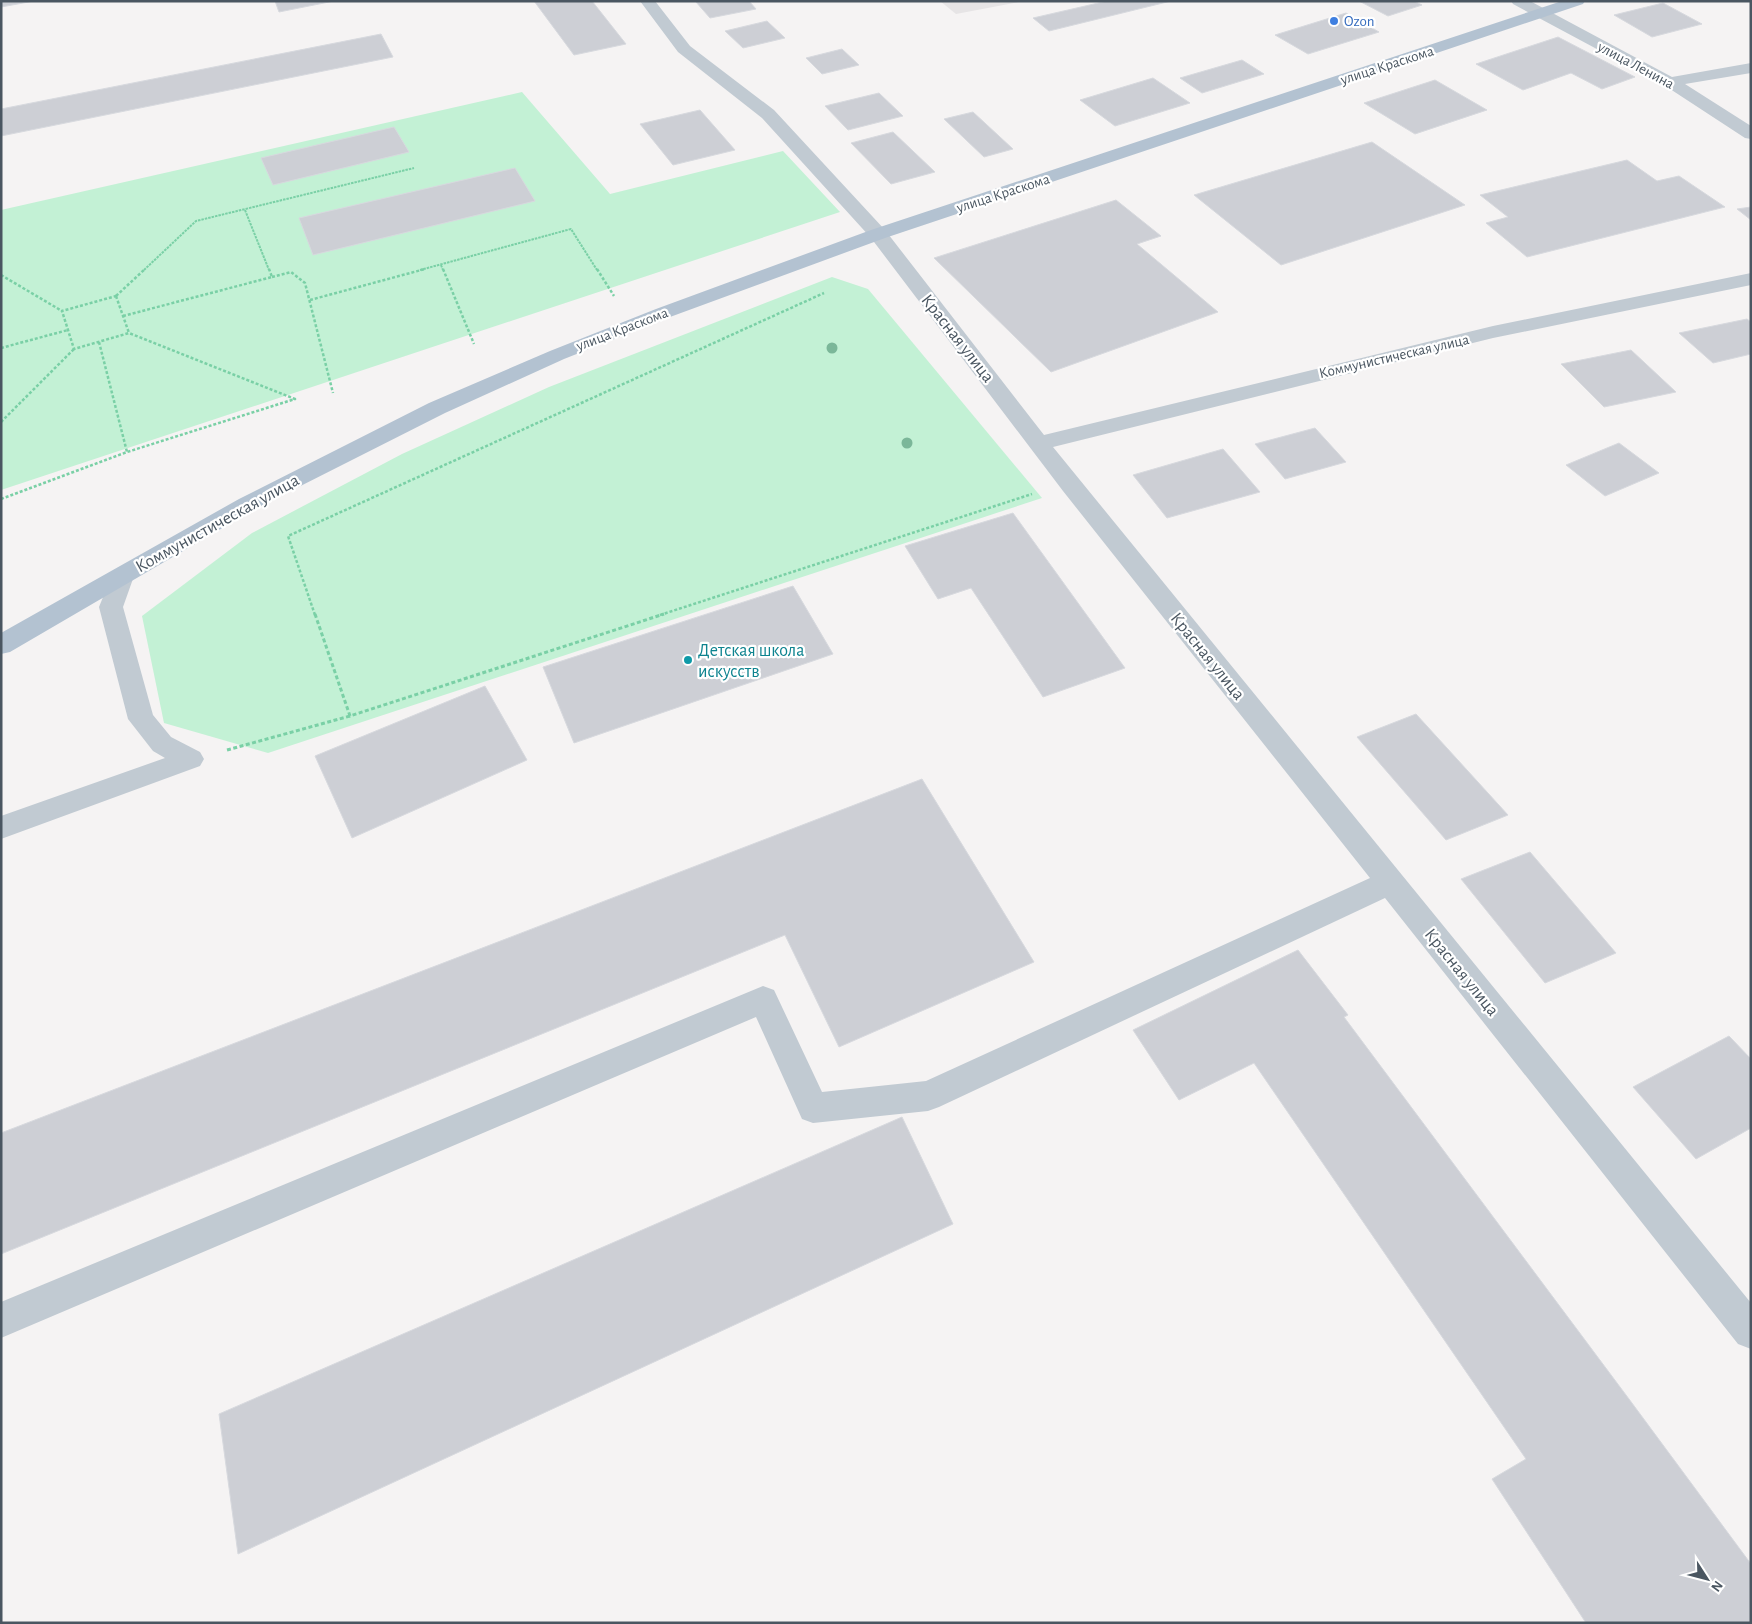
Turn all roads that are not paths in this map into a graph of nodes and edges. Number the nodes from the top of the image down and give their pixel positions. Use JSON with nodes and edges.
{"nodes":[{"id":1,"x":647,"y":1,"type":"edge"},
{"id":2,"x":1518,"y":1,"type":"edge"},
{"id":3,"x":1578,"y":1,"type":"edge"},
{"id":4,"x":1541,"y":14,"type":"junction"},
{"id":5,"x":1751,"y":68,"type":"edge"},
{"id":6,"x":1670,"y":82,"type":"junction"},
{"id":7,"x":1751,"y":134,"type":"edge"},
{"id":8,"x":878,"y":234,"type":"junction"},
{"id":9,"x":1751,"y":279,"type":"edge"},
{"id":10,"x":437,"y":408,"type":"joint"},
{"id":11,"x":1040,"y":443,"type":"junction"},
{"id":12,"x":122,"y":576,"type":"junction"},
{"id":13,"x":1,"y":644,"type":"edge"},
{"id":14,"x":1,"y":828,"type":"edge"},
{"id":15,"x":1390,"y":882,"type":"junction"},
{"id":16,"x":1,"y":1320,"type":"edge"},
{"id":17,"x":1751,"y":1331,"type":"edge"}],
"edges":[{"from":1,"to":8,"type":"street","name":"Красная улица"},
{"from":2,"to":4,"type":"street","name":"улица Ленина"},
{"from":3,"to":4,"type":"main road","name":"улица Краскома"},
{"from":4,"to":6,"type":"street","name":"улица Ленина"},
{"from":4,"to":8,"type":"main road","name":"улица Краскома"},
{"from":5,"to":6,"type":"street"},
{"from":6,"to":7,"type":"street","name":"улица Ленина"},
{"from":8,"to":10,"type":"main road","name":"улица Краскома"},
{"from":8,"to":11,"type":"street","name":"Красная улица"},
{"from":9,"to":11,"type":"street","name":"Коммунистическая улица"},
{"from":10,"to":12,"type":"main road","name":"Коммунистическая улица"},
{"from":11,"to":15,"type":"street","name":"Красная улица"},
{"from":12,"to":13,"type":"main road","name":"Коммунистическая улица"},
{"from":12,"to":14,"type":"street"},
{"from":15,"to":16,"type":"street"},
{"from":15,"to":17,"type":"street","name":"Красная улица"}]}
